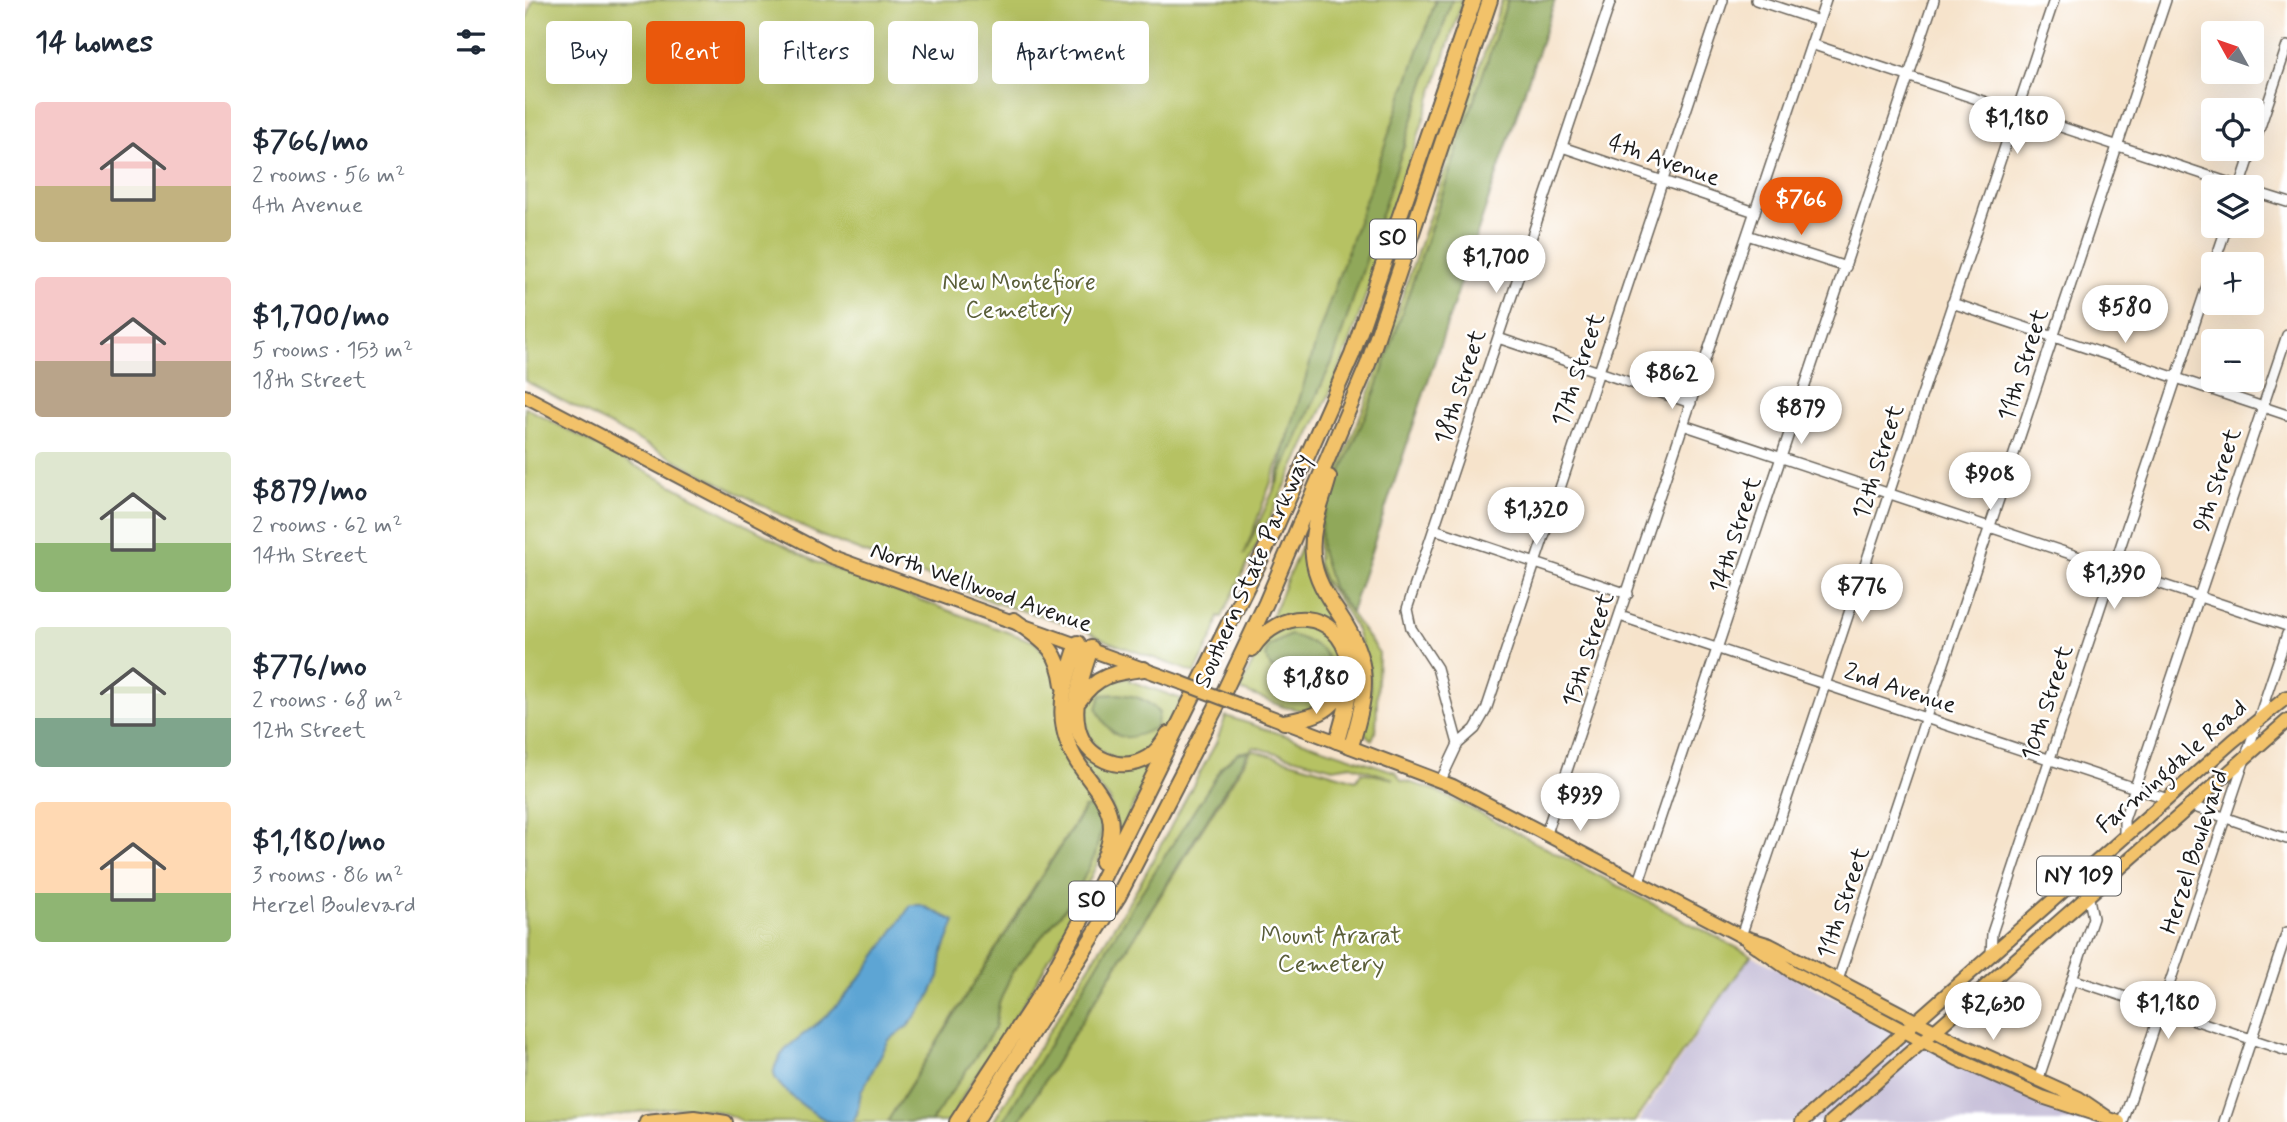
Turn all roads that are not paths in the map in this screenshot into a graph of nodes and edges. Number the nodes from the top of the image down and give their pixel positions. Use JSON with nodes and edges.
{"nodes":[{"id":1,"x":1473,"y":0,"type":"edge"},
{"id":2,"x":1490,"y":0,"type":"edge"},
{"id":3,"x":1611,"y":0,"type":"edge"},
{"id":4,"x":1723,"y":0,"type":"edge"},
{"id":5,"x":1756,"y":0,"type":"edge"},
{"id":6,"x":1826,"y":0,"type":"edge"},
{"id":7,"x":1934,"y":0,"type":"edge"},
{"id":8,"x":2054,"y":0,"type":"edge"},
{"id":9,"x":2166,"y":0,"type":"edge"},
{"id":10,"x":1819,"y":21,"type":"junction"},
{"id":11,"x":1811,"y":44,"type":"junction"},
{"id":12,"x":2287,"y":46,"type":"edge"},
{"id":13,"x":1909,"y":77,"type":"junction"},
{"id":14,"x":2016,"y":113,"type":"junction"},
{"id":15,"x":2117,"y":146,"type":"junction"},
{"id":16,"x":1562,"y":147,"type":"junction"},
{"id":17,"x":2204,"y":175,"type":"edge"},
{"id":18,"x":2244,"y":175,"type":"edge"},
{"id":19,"x":1663,"y":181,"type":"junction"},
{"id":20,"x":2264,"y":195,"type":"edge"},
{"id":21,"x":2287,"y":202,"type":"edge"},
{"id":22,"x":1755,"y":212,"type":"junction"},
{"id":23,"x":1747,"y":235,"type":"junction"},
{"id":24,"x":1846,"y":267,"type":"junction"},
{"id":25,"x":1952,"y":303,"type":"junction"},
{"id":26,"x":2201,"y":304,"type":"edge"},
{"id":27,"x":2287,"y":335,"type":"edge"},
{"id":28,"x":2053,"y":337,"type":"junction"},
{"id":29,"x":1498,"y":338,"type":"junction"},
{"id":30,"x":1599,"y":372,"type":"junction"},
{"id":31,"x":2176,"y":378,"type":"junction"},
{"id":32,"x":525,"y":396,"type":"edge"},
{"id":33,"x":1691,"y":402,"type":"junction"},
{"id":34,"x":2263,"y":407,"type":"junction"},
{"id":35,"x":2287,"y":415,"type":"edge"},
{"id":36,"x":1344,"y":425,"type":"junction"},
{"id":37,"x":1683,"y":425,"type":"junction"},
{"id":38,"x":1781,"y":458,"type":"junction"},
{"id":39,"x":1889,"y":494,"type":"junction"},
{"id":40,"x":1434,"y":528,"type":"junction"},
{"id":41,"x":1990,"y":528,"type":"junction"},
{"id":42,"x":1535,"y":562,"type":"junction"},
{"id":43,"x":2113,"y":569,"type":"junction"},
{"id":44,"x":1628,"y":594,"type":"junction"},
{"id":45,"x":2200,"y":597,"type":"junction"},
{"id":46,"x":1620,"y":616,"type":"junction"},
{"id":47,"x":1014,"y":620,"type":"junction"},
{"id":48,"x":2287,"y":626,"type":"edge"},
{"id":49,"x":2287,"y":634,"type":"edge"},
{"id":50,"x":1084,"y":645,"type":"junction"},
{"id":51,"x":1718,"y":649,"type":"junction"},
{"id":52,"x":1144,"y":668,"type":"junction"},
{"id":53,"x":1208,"y":670,"type":"junction"},
{"id":54,"x":1350,"y":677,"type":"junction"},
{"id":55,"x":1826,"y":685,"type":"junction"},
{"id":56,"x":1064,"y":690,"type":"junction"},
{"id":57,"x":1223,"y":694,"type":"junction"},
{"id":58,"x":2287,"y":697,"type":"edge"},
{"id":59,"x":1077,"y":705,"type":"junction"},
{"id":60,"x":1926,"y":718,"type":"junction"},
{"id":61,"x":2259,"y":719,"type":"junction"},
{"id":62,"x":2287,"y":720,"type":"edge"},
{"id":63,"x":1284,"y":722,"type":"junction"},
{"id":64,"x":1344,"y":743,"type":"junction"},
{"id":65,"x":1458,"y":744,"type":"junction"},
{"id":66,"x":2247,"y":754,"type":"junction"},
{"id":67,"x":2049,"y":759,"type":"junction"},
{"id":68,"x":1441,"y":780,"type":"junction"},
{"id":69,"x":2136,"y":788,"type":"junction"},
{"id":70,"x":2168,"y":799,"type":"junction"},
{"id":71,"x":2189,"y":805,"type":"junction"},
{"id":72,"x":2226,"y":819,"type":"junction"},
{"id":73,"x":1546,"y":833,"type":"junction"},
{"id":74,"x":2124,"y":836,"type":"junction"},
{"id":75,"x":2287,"y":839,"type":"edge"},
{"id":76,"x":1639,"y":882,"type":"junction"},
{"id":77,"x":2088,"y":894,"type":"junction"},
{"id":78,"x":1090,"y":904,"type":"junction"},
{"id":79,"x":2287,"y":932,"type":"edge"},
{"id":80,"x":1741,"y":936,"type":"junction"},
{"id":81,"x":1991,"y":955,"type":"junction"},
{"id":82,"x":2072,"y":979,"type":"junction"},
{"id":83,"x":1838,"y":980,"type":"junction"},
{"id":84,"x":2163,"y":1009,"type":"junction"},
{"id":85,"x":1916,"y":1022,"type":"junction"},
{"id":86,"x":1935,"y":1031,"type":"junction"},
{"id":87,"x":1905,"y":1032,"type":"junction"},
{"id":88,"x":2252,"y":1039,"type":"junction"},
{"id":89,"x":1923,"y":1041,"type":"junction"},
{"id":90,"x":2287,"y":1051,"type":"edge"},
{"id":91,"x":2038,"y":1080,"type":"junction"},
{"id":92,"x":2113,"y":1121,"type":"edge"},
{"id":93,"x":646,"y":1122,"type":"edge"},
{"id":94,"x":726,"y":1122,"type":"edge"},
{"id":95,"x":957,"y":1122,"type":"edge"},
{"id":96,"x":975,"y":1122,"type":"edge"},
{"id":97,"x":1802,"y":1122,"type":"edge"},
{"id":98,"x":1831,"y":1122,"type":"edge"},
{"id":99,"x":2224,"y":1122,"type":"edge"}],
"edges":[{"from":1,"to":53,"type":"highway","name":"Southern State Parkway","number":"SO"},
{"from":2,"to":36,"type":"highway","name":"Southern State Parkway","number":"SO"},
{"from":3,"to":16,"type":"street","name":"18th Street"},
{"from":4,"to":19,"type":"street","name":"17th Street"},
{"from":5,"to":10,"type":"street"},
{"from":6,"to":10,"type":"street","name":"15th Street"},
{"from":7,"to":13,"type":"street","name":"14th Street"},
{"from":8,"to":14,"type":"street","name":"12th Street"},
{"from":9,"to":15,"type":"street","name":"11th Street"},
{"from":10,"to":11,"type":"street","name":"15th Street"},
{"from":11,"to":13,"type":"street"},
{"from":11,"to":22,"type":"street","name":"15th Street"},
{"from":12,"to":18,"type":"street"},
{"from":13,"to":14,"type":"street"},
{"from":13,"to":24,"type":"street","name":"14th Street"},
{"from":14,"to":15,"type":"street"},
{"from":14,"to":25,"type":"street","name":"12th Street"},
{"from":15,"to":17,"type":"street"},
{"from":15,"to":28,"type":"street","name":"11th Street"},
{"from":16,"to":19,"type":"street","name":"4th Avenue"},
{"from":16,"to":29,"type":"street","name":"18th Street"},
{"from":19,"to":22,"type":"street","name":"4th Avenue"},
{"from":19,"to":30,"type":"street","name":"17th Street"},
{"from":20,"to":21,"type":"street"},
{"from":22,"to":23,"type":"street","name":"15th Street"},
{"from":23,"to":24,"type":"street"},
{"from":23,"to":33,"type":"street","name":"15th Street"},
{"from":24,"to":38,"type":"street","name":"14th Street"},
{"from":25,"to":28,"type":"street"},
{"from":25,"to":39,"type":"street","name":"12th Street"},
{"from":26,"to":31,"type":"street","name":"10th Street"},
{"from":27,"to":34,"type":"street","name":"9th Street"},
{"from":28,"to":31,"type":"street"},
{"from":28,"to":41,"type":"street","name":"11th Street"},
{"from":29,"to":30,"type":"street"},
{"from":29,"to":40,"type":"street","name":"18th Street"},
{"from":30,"to":33,"type":"street"},
{"from":30,"to":42,"type":"street","name":"17th Street"},
{"from":31,"to":34,"type":"street"},
{"from":31,"to":43,"type":"street","name":"10th Street"},
{"from":32,"to":47,"type":"main road","name":"North Wellwood Avenue"},
{"from":33,"to":37,"type":"street","name":"15th Street"},
{"from":34,"to":35,"type":"street"},
{"from":34,"to":45,"type":"street","name":"9th Street"},
{"from":36,"to":57,"type":"highway","name":"Southern State Parkway","number":"SO"},
{"from":36,"to":64,"type":"highway"},
{"from":37,"to":38,"type":"street"},
{"from":37,"to":44,"type":"street","name":"15th Street"},
{"from":38,"to":39,"type":"street"},
{"from":38,"to":51,"type":"street","name":"14th Street"},
{"from":39,"to":41,"type":"street"},
{"from":39,"to":55,"type":"street","name":"12th Street"},
{"from":40,"to":42,"type":"street"},
{"from":40,"to":65,"type":"street","name":"18th Street"},
{"from":41,"to":43,"type":"street"},
{"from":41,"to":60,"type":"street","name":"11th Street"},
{"from":42,"to":44,"type":"street"},
{"from":42,"to":65,"type":"street","name":"17th Street"},
{"from":43,"to":45,"type":"street"},
{"from":43,"to":67,"type":"street","name":"10th Street"},
{"from":44,"to":46,"type":"street","name":"15th Street"},
{"from":45,"to":48,"type":"street"},
{"from":45,"to":69,"type":"street","name":"9th Street"},
{"from":46,"to":51,"type":"street","name":"2nd Avenue"},
{"from":46,"to":73,"type":"street","name":"15th Street"},
{"from":47,"to":50,"type":"main road","name":"North Wellwood Avenue"},
{"from":47,"to":56,"type":"highway"},
{"from":49,"to":61,"type":"street","name":"Herzel Boulevard"},
{"from":50,"to":52,"type":"main road","name":"North Wellwood Avenue"},
{"from":50,"to":56,"type":"highway"},
{"from":50,"to":59,"type":"highway"},
{"from":51,"to":55,"type":"street","name":"2nd Avenue"},
{"from":51,"to":76,"type":"street","name":"14th Street"},
{"from":52,"to":59,"type":"highway"},
{"from":52,"to":63,"type":"main road","name":"North Wellwood Avenue","bridge":true},
{"from":53,"to":59,"type":"highway"},
{"from":53,"to":78,"type":"highway","name":"Southern State Parkway","number":"SO"},
{"from":54,"to":57,"type":"highway"},
{"from":54,"to":63,"type":"highway"},
{"from":54,"to":64,"type":"highway"},
{"from":55,"to":60,"type":"street","name":"2nd Avenue"},
{"from":55,"to":80,"type":"street","name":"12th Street"},
{"from":56,"to":78,"type":"highway"},
{"from":57,"to":96,"type":"highway","name":"Southern State Parkway","number":"SO"},
{"from":58,"to":61,"type":"main road","name":"Farmingdale Road","number":"NY 109"},
{"from":60,"to":67,"type":"street","name":"2nd Avenue"},
{"from":60,"to":83,"type":"street","name":"11th Street"},
{"from":61,"to":66,"type":"street","name":"Herzel Boulevard"},
{"from":61,"to":70,"type":"main road","name":"Farmingdale Road","number":"NY 109"},
{"from":62,"to":66,"type":"main road","name":"Farmingdale Road","number":"NY 109"},
{"from":63,"to":64,"type":"main road","name":"North Wellwood Avenue"},
{"from":64,"to":68,"type":"main road","name":"North Wellwood Avenue"},
{"from":65,"to":68,"type":"street"},
{"from":66,"to":71,"type":"main road","name":"Farmingdale Road","number":"NY 109"},
{"from":66,"to":72,"type":"street","name":"Herzel Boulevard"},
{"from":67,"to":69,"type":"street","name":"2nd Avenue"},
{"from":67,"to":81,"type":"street","name":"10th Street"},
{"from":68,"to":73,"type":"main road","name":"North Wellwood Avenue"},
{"from":69,"to":70,"type":"street","name":"2nd Avenue"},
{"from":69,"to":74,"type":"street","name":"9th Street"},
{"from":70,"to":74,"type":"main road","name":"Farmingdale Road","number":"NY 109"},
{"from":71,"to":72,"type":"street"},
{"from":71,"to":77,"type":"main road","name":"Farmingdale Road","number":"NY 109"},
{"from":72,"to":75,"type":"street"},
{"from":72,"to":84,"type":"street","name":"Herzel Boulevard"},
{"from":73,"to":76,"type":"main road","name":"North Wellwood Avenue"},
{"from":74,"to":81,"type":"main road","name":"Farmingdale Road","number":"NY 109"},
{"from":76,"to":80,"type":"main road","name":"North Wellwood Avenue"},
{"from":77,"to":82,"type":"street"},
{"from":77,"to":86,"type":"main road","name":"Farmingdale Road","number":"NY 109"},
{"from":78,"to":95,"type":"highway","name":"Southern State Parkway","number":"SO"},
{"from":79,"to":88,"type":"street"},
{"from":80,"to":83,"type":"main road"},
{"from":80,"to":87,"type":"main road"},
{"from":81,"to":85,"type":"main road","name":"Farmingdale Road","number":"NY 109"},
{"from":82,"to":84,"type":"street"},
{"from":82,"to":91,"type":"street"},
{"from":83,"to":85,"type":"main road"},
{"from":84,"to":88,"type":"street"},
{"from":84,"to":92,"type":"street","name":"Herzel Boulevard"},
{"from":85,"to":86,"type":"main road"},
{"from":85,"to":87,"type":"main road","name":"Farmingdale Road","number":"NY 109"},
{"from":86,"to":89,"type":"main road","name":"Farmingdale Road","number":"NY 109"},
{"from":86,"to":91,"type":"main road"},
{"from":87,"to":89,"type":"main road"},
{"from":87,"to":97,"type":"main road","name":"Farmingdale Road","number":"NY 109"},
{"from":88,"to":90,"type":"street"},
{"from":88,"to":99,"type":"street"},
{"from":89,"to":92,"type":"main road"},
{"from":89,"to":98,"type":"main road","name":"Farmingdale Road","number":"NY 109"},
{"from":91,"to":92,"type":"main road"},
{"from":93,"to":94,"type":"main road"}]}
